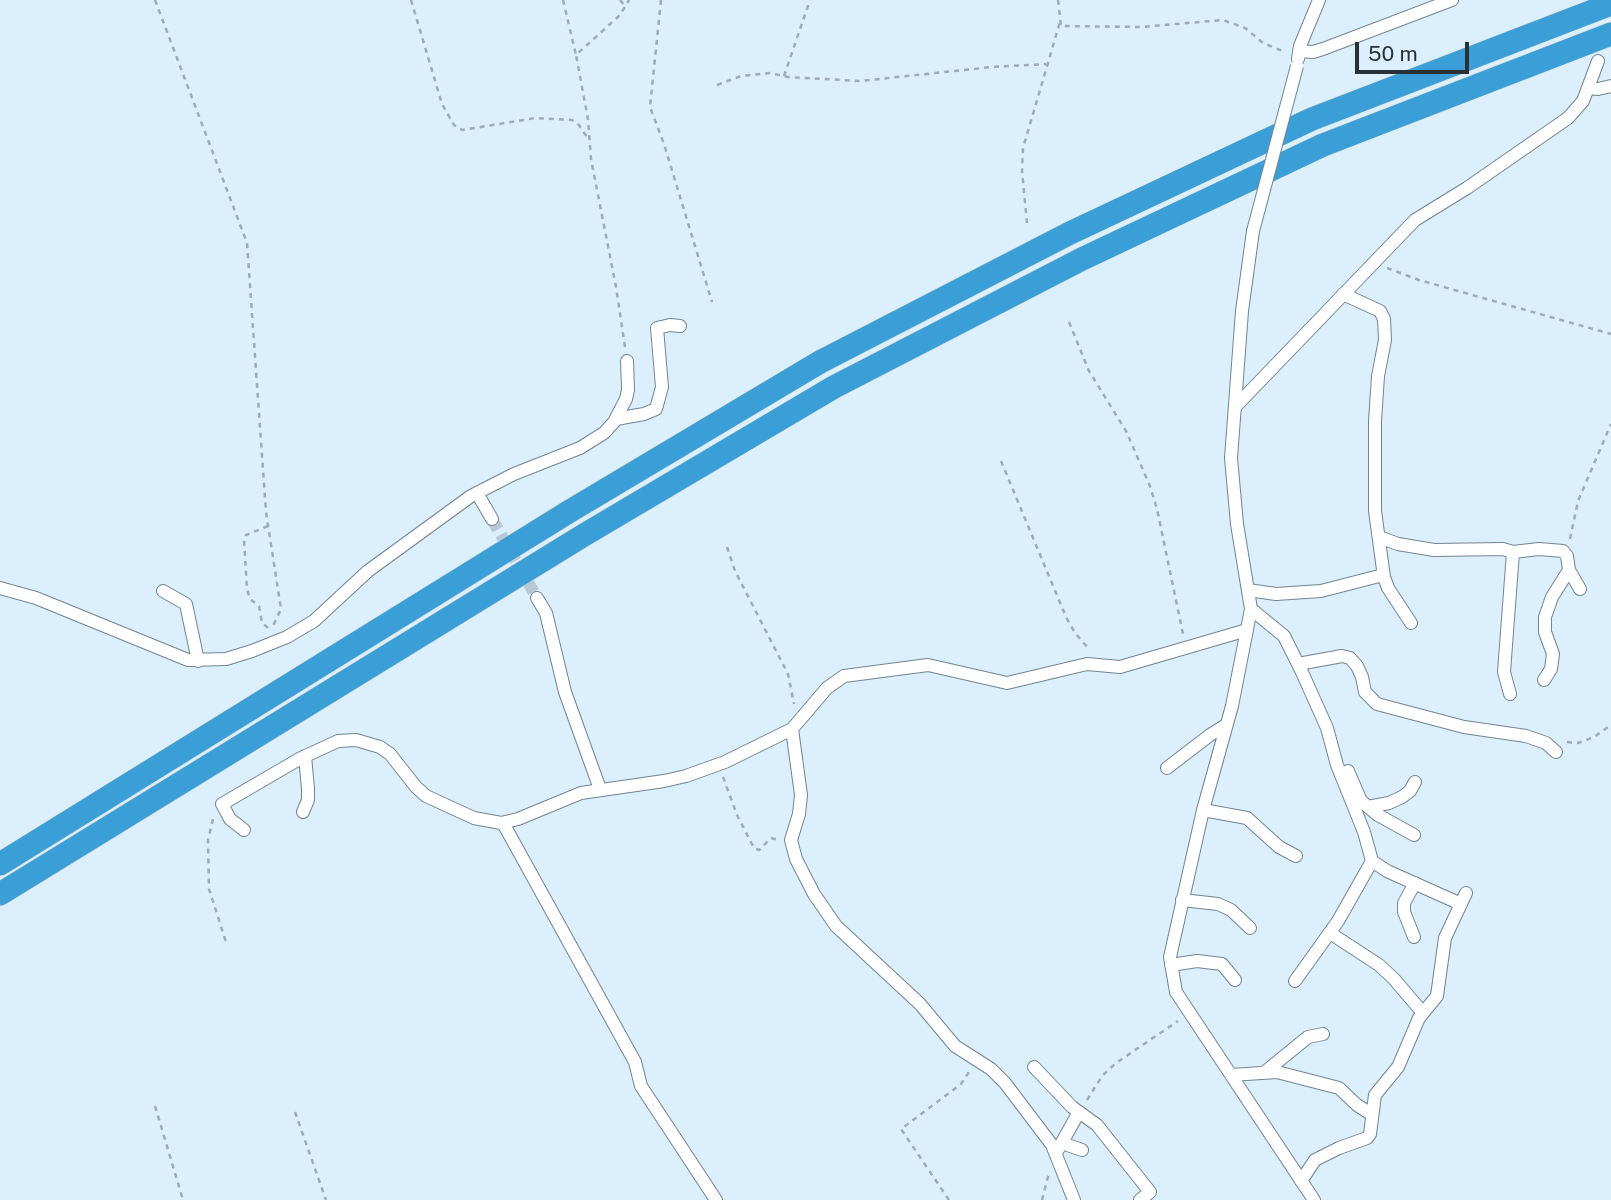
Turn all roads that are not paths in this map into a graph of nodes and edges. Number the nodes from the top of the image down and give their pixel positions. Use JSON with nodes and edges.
{"nodes":[{"id":1,"x":1319,"y":0,"type":"edge"},
{"id":2,"x":1452,"y":0,"type":"edge"},
{"id":3,"x":1611,"y":4,"type":"edge"},
{"id":4,"x":1611,"y":34,"type":"edge"},
{"id":5,"x":1299,"y":51,"type":"junction"},
{"id":6,"x":1598,"y":61,"type":"dead end"},
{"id":7,"x":1611,"y":86,"type":"edge"},
{"id":8,"x":1588,"y":88,"type":"junction"},
{"id":9,"x":1343,"y":294,"type":"junction"},
{"id":10,"x":680,"y":326,"type":"dead end"},
{"id":11,"x":627,"y":361,"type":"road end"},
{"id":12,"x":628,"y":392,"type":"junction"},
{"id":13,"x":1236,"y":406,"type":"junction"},
{"id":14,"x":637,"y":415,"type":"junction"},
{"id":15,"x":616,"y":419,"type":"junction"},
{"id":16,"x":477,"y":493,"type":"junction"},
{"id":17,"x":492,"y":519,"type":"tunnel mouth"},
{"id":18,"x":1379,"y":537,"type":"junction"},
{"id":19,"x":1513,"y":552,"type":"junction"},
{"id":20,"x":1569,"y":570,"type":"junction"},
{"id":21,"x":1383,"y":575,"type":"junction"},
{"id":22,"x":0,"y":588,"type":"edge"},
{"id":23,"x":1580,"y":589,"type":"dead end"},
{"id":24,"x":1248,"y":590,"type":"junction"},
{"id":25,"x":163,"y":591,"type":"dead end"},
{"id":26,"x":537,"y":598,"type":"tunnel mouth"},
{"id":27,"x":1251,"y":609,"type":"junction"},
{"id":28,"x":1411,"y":623,"type":"dead end"},
{"id":29,"x":1247,"y":630,"type":"junction"},
{"id":30,"x":198,"y":661,"type":"junction"},
{"id":31,"x":1298,"y":664,"type":"junction"},
{"id":32,"x":1544,"y":680,"type":"dead end"},
{"id":33,"x":1510,"y":694,"type":"dead end"},
{"id":34,"x":1226,"y":725,"type":"junction"},
{"id":35,"x":792,"y":729,"type":"junction"},
{"id":36,"x":1329,"y":734,"type":"junction"},
{"id":37,"x":1553,"y":750,"type":"road end"},
{"id":38,"x":305,"y":756,"type":"junction"},
{"id":39,"x":1167,"y":768,"type":"dead end"},
{"id":40,"x":1415,"y":782,"type":"dead end"},
{"id":41,"x":600,"y":789,"type":"junction"},
{"id":42,"x":1368,"y":807,"type":"junction"},
{"id":43,"x":1203,"y":810,"type":"junction"},
{"id":44,"x":303,"y":812,"type":"dead end"},
{"id":45,"x":503,"y":823,"type":"junction"},
{"id":46,"x":244,"y":831,"type":"dead end"},
{"id":47,"x":1414,"y":835,"type":"dead end"},
{"id":48,"x":1296,"y":856,"type":"dead end"},
{"id":49,"x":1372,"y":861,"type":"junction"},
{"id":50,"x":0,"y":864,"type":"edge"},
{"id":51,"x":1415,"y":883,"type":"junction"},
{"id":52,"x":0,"y":894,"type":"edge"},
{"id":53,"x":1182,"y":900,"type":"junction"},
{"id":54,"x":1250,"y":928,"type":"dead end"},
{"id":55,"x":1330,"y":933,"type":"junction"},
{"id":56,"x":1414,"y":937,"type":"dead end"},
{"id":57,"x":1171,"y":965,"type":"junction"},
{"id":58,"x":1235,"y":980,"type":"dead end"},
{"id":59,"x":1295,"y":981,"type":"dead end"},
{"id":60,"x":1423,"y":1013,"type":"junction"},
{"id":61,"x":1323,"y":1034,"type":"dead end"},
{"id":62,"x":1034,"y":1067,"type":"dead end"},
{"id":63,"x":1265,"y":1072,"type":"junction"},
{"id":64,"x":1231,"y":1075,"type":"junction"},
{"id":65,"x":1079,"y":1112,"type":"junction"},
{"id":66,"x":1371,"y":1114,"type":"junction"},
{"id":67,"x":1059,"y":1148,"type":"junction"},
{"id":68,"x":1082,"y":1150,"type":"dead end"},
{"id":69,"x":1301,"y":1181,"type":"junction"},
{"id":70,"x":1148,"y":1197,"type":"edge"},
{"id":71,"x":716,"y":1200,"type":"edge"},
{"id":72,"x":1074,"y":1200,"type":"edge"},
{"id":73,"x":1314,"y":1200,"type":"edge"}],
"edges":[{"from":1,"to":5,"type":"street"},
{"from":2,"to":5,"type":"street"},
{"from":3,"to":50,"type":"highway"},
{"from":4,"to":52,"type":"highway"},
{"from":5,"to":13,"type":"street","bridge":true},
{"from":6,"to":8,"type":"street"},
{"from":7,"to":8,"type":"street"},
{"from":8,"to":9,"type":"street"},
{"from":9,"to":13,"type":"street"},
{"from":9,"to":18,"type":"street"},
{"from":10,"to":14,"type":"street"},
{"from":11,"to":12,"type":"street"},
{"from":12,"to":14,"type":"street"},
{"from":12,"to":15,"type":"street"},
{"from":13,"to":24,"type":"street"},
{"from":14,"to":15,"type":"street"},
{"from":15,"to":16,"type":"street"},
{"from":16,"to":17,"type":"street"},
{"from":16,"to":30,"type":"street"},
{"from":18,"to":19,"type":"street"},
{"from":18,"to":21,"type":"street"},
{"from":19,"to":20,"type":"street"},
{"from":19,"to":33,"type":"street"},
{"from":20,"to":23,"type":"street"},
{"from":20,"to":32,"type":"street"},
{"from":21,"to":24,"type":"street"},
{"from":21,"to":28,"type":"street"},
{"from":22,"to":30,"type":"street"},
{"from":24,"to":27,"type":"street"},
{"from":25,"to":30,"type":"street"},
{"from":26,"to":41,"type":"street"},
{"from":27,"to":29,"type":"street"},
{"from":27,"to":31,"type":"street"},
{"from":29,"to":34,"type":"street"},
{"from":29,"to":35,"type":"street"},
{"from":31,"to":36,"type":"street"},
{"from":31,"to":37,"type":"street"},
{"from":34,"to":39,"type":"street"},
{"from":34,"to":43,"type":"street"},
{"from":35,"to":41,"type":"street"},
{"from":35,"to":67,"type":"street"},
{"from":36,"to":42,"type":"street"},
{"from":36,"to":49,"type":"street"},
{"from":38,"to":44,"type":"street"},
{"from":38,"to":45,"type":"street"},
{"from":38,"to":46,"type":"street"},
{"from":40,"to":42,"type":"street"},
{"from":41,"to":45,"type":"street"},
{"from":42,"to":47,"type":"street"},
{"from":43,"to":48,"type":"street"},
{"from":43,"to":53,"type":"street"},
{"from":45,"to":71,"type":"street"},
{"from":49,"to":51,"type":"street"},
{"from":49,"to":55,"type":"street"},
{"from":51,"to":56,"type":"street"},
{"from":51,"to":60,"type":"street"},
{"from":53,"to":54,"type":"street"},
{"from":53,"to":57,"type":"street"},
{"from":55,"to":59,"type":"street"},
{"from":55,"to":60,"type":"street"},
{"from":57,"to":58,"type":"street"},
{"from":57,"to":64,"type":"street"},
{"from":60,"to":66,"type":"street"},
{"from":61,"to":63,"type":"street"},
{"from":62,"to":65,"type":"street"},
{"from":63,"to":64,"type":"street"},
{"from":63,"to":66,"type":"street"},
{"from":64,"to":69,"type":"street"},
{"from":65,"to":67,"type":"street"},
{"from":65,"to":70,"type":"street"},
{"from":66,"to":69,"type":"street"},
{"from":67,"to":68,"type":"street"},
{"from":67,"to":72,"type":"street"},
{"from":69,"to":73,"type":"street"}]}
